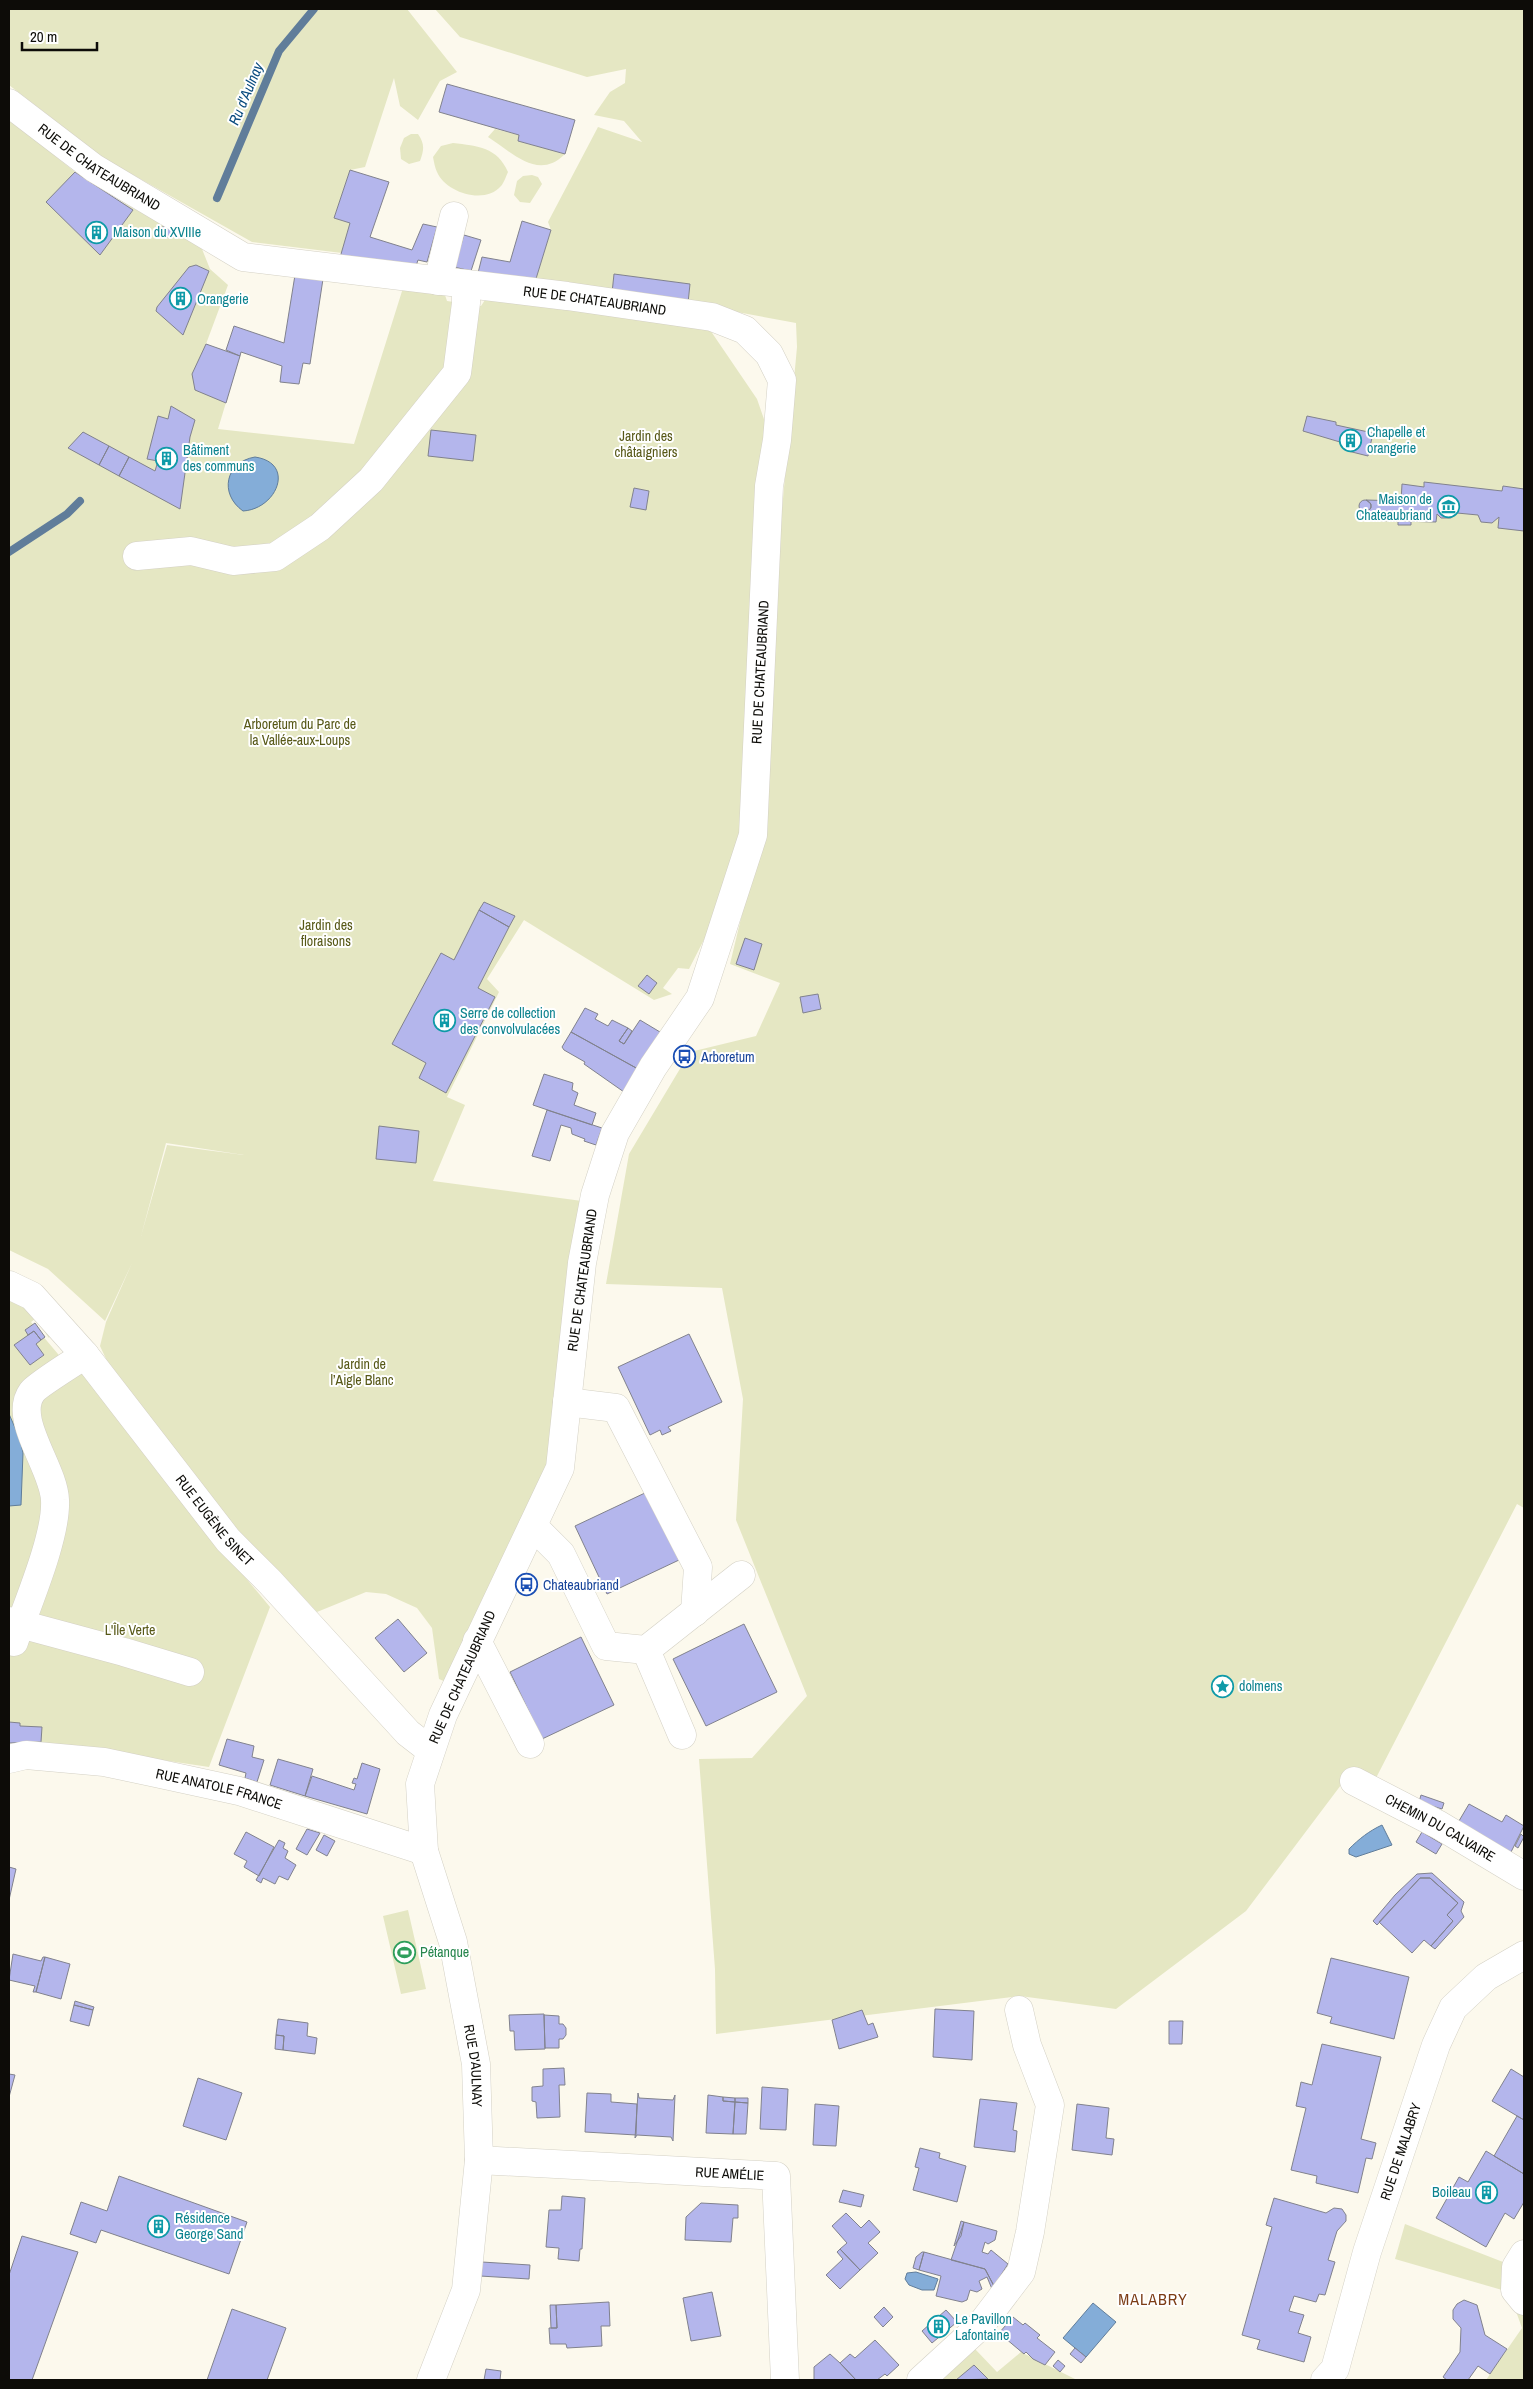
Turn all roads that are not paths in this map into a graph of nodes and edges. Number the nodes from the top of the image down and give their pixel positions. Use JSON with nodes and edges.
{"nodes":[{"id":1,"x":9,"y":103,"type":"edge"},
{"id":2,"x":454,"y":216,"type":"dead end"},
{"id":3,"x":438,"y":281,"type":"junction"},
{"id":4,"x":466,"y":284,"type":"junction"},
{"id":5,"x":136,"y":556,"type":"dead end"},
{"id":6,"x":9,"y":1285,"type":"edge"},
{"id":7,"x":85,"y":1355,"type":"junction"},
{"id":8,"x":567,"y":1402,"type":"junction"},
{"id":9,"x":533,"y":1526,"type":"junction"},
{"id":10,"x":741,"y":1575,"type":"dead end"},
{"id":11,"x":695,"y":1612,"type":"junction"},
{"id":12,"x":15,"y":1628,"type":"edge"},
{"id":13,"x":477,"y":1641,"type":"junction"},
{"id":14,"x":646,"y":1650,"type":"junction"},
{"id":15,"x":190,"y":1672,"type":"dead end"},
{"id":16,"x":682,"y":1735,"type":"dead end"},
{"id":17,"x":530,"y":1744,"type":"dead end"},
{"id":18,"x":430,"y":1750,"type":"junction"},
{"id":19,"x":9,"y":1759,"type":"edge"},
{"id":20,"x":1354,"y":1781,"type":"dead end"},
{"id":21,"x":424,"y":1851,"type":"junction"},
{"id":22,"x":1524,"y":1876,"type":"edge"},
{"id":23,"x":1524,"y":1955,"type":"edge"},
{"id":24,"x":1019,"y":2010,"type":"dead end"},
{"id":25,"x":479,"y":2160,"type":"junction"},
{"id":26,"x":1524,"y":2254,"type":"edge"},
{"id":27,"x":1524,"y":2302,"type":"edge"},
{"id":28,"x":431,"y":2380,"type":"edge"},
{"id":29,"x":785,"y":2380,"type":"edge"},
{"id":30,"x":921,"y":2380,"type":"edge"},
{"id":31,"x":1325,"y":2380,"type":"edge"}],
"edges":[{"from":1,"to":3,"type":"street","name":"RUE DE CHATEAUBRIAND"},
{"from":2,"to":3,"type":"street"},
{"from":3,"to":4,"type":"street","name":"RUE DE CHATEAUBRIAND"},
{"from":4,"to":5,"type":"street"},
{"from":4,"to":8,"type":"street","name":"RUE DE CHATEAUBRIAND"},
{"from":6,"to":7,"type":"street","name":"RUE EUGÈNE SINET"},
{"from":7,"to":12,"type":"street"},
{"from":7,"to":18,"type":"street","name":"RUE EUGÈNE SINET"},
{"from":8,"to":9,"type":"street","name":"RUE DE CHATEAUBRIAND"},
{"from":8,"to":11,"type":"street"},
{"from":9,"to":13,"type":"street","name":"RUE DE CHATEAUBRIAND"},
{"from":9,"to":14,"type":"street"},
{"from":10,"to":11,"type":"street"},
{"from":11,"to":14,"type":"street"},
{"from":12,"to":15,"type":"street"},
{"from":13,"to":17,"type":"street"},
{"from":13,"to":18,"type":"street","name":"RUE DE CHATEAUBRIAND"},
{"from":14,"to":16,"type":"street"},
{"from":18,"to":21,"type":"street","name":"RUE D'AULNAY"},
{"from":19,"to":21,"type":"street","name":"RUE ANATOLE FRANCE"},
{"from":20,"to":22,"type":"street","name":"CHEMIN DU CALVAIRE"},
{"from":21,"to":25,"type":"street","name":"RUE D'AULNAY"},
{"from":23,"to":31,"type":"street","name":"RUE DE MALABRY"},
{"from":24,"to":30,"type":"street"},
{"from":25,"to":28,"type":"street","name":"RUE D'AULNAY"},
{"from":25,"to":29,"type":"street","name":"RUE AMÉLIE"},
{"from":26,"to":27,"type":"street"}]}
